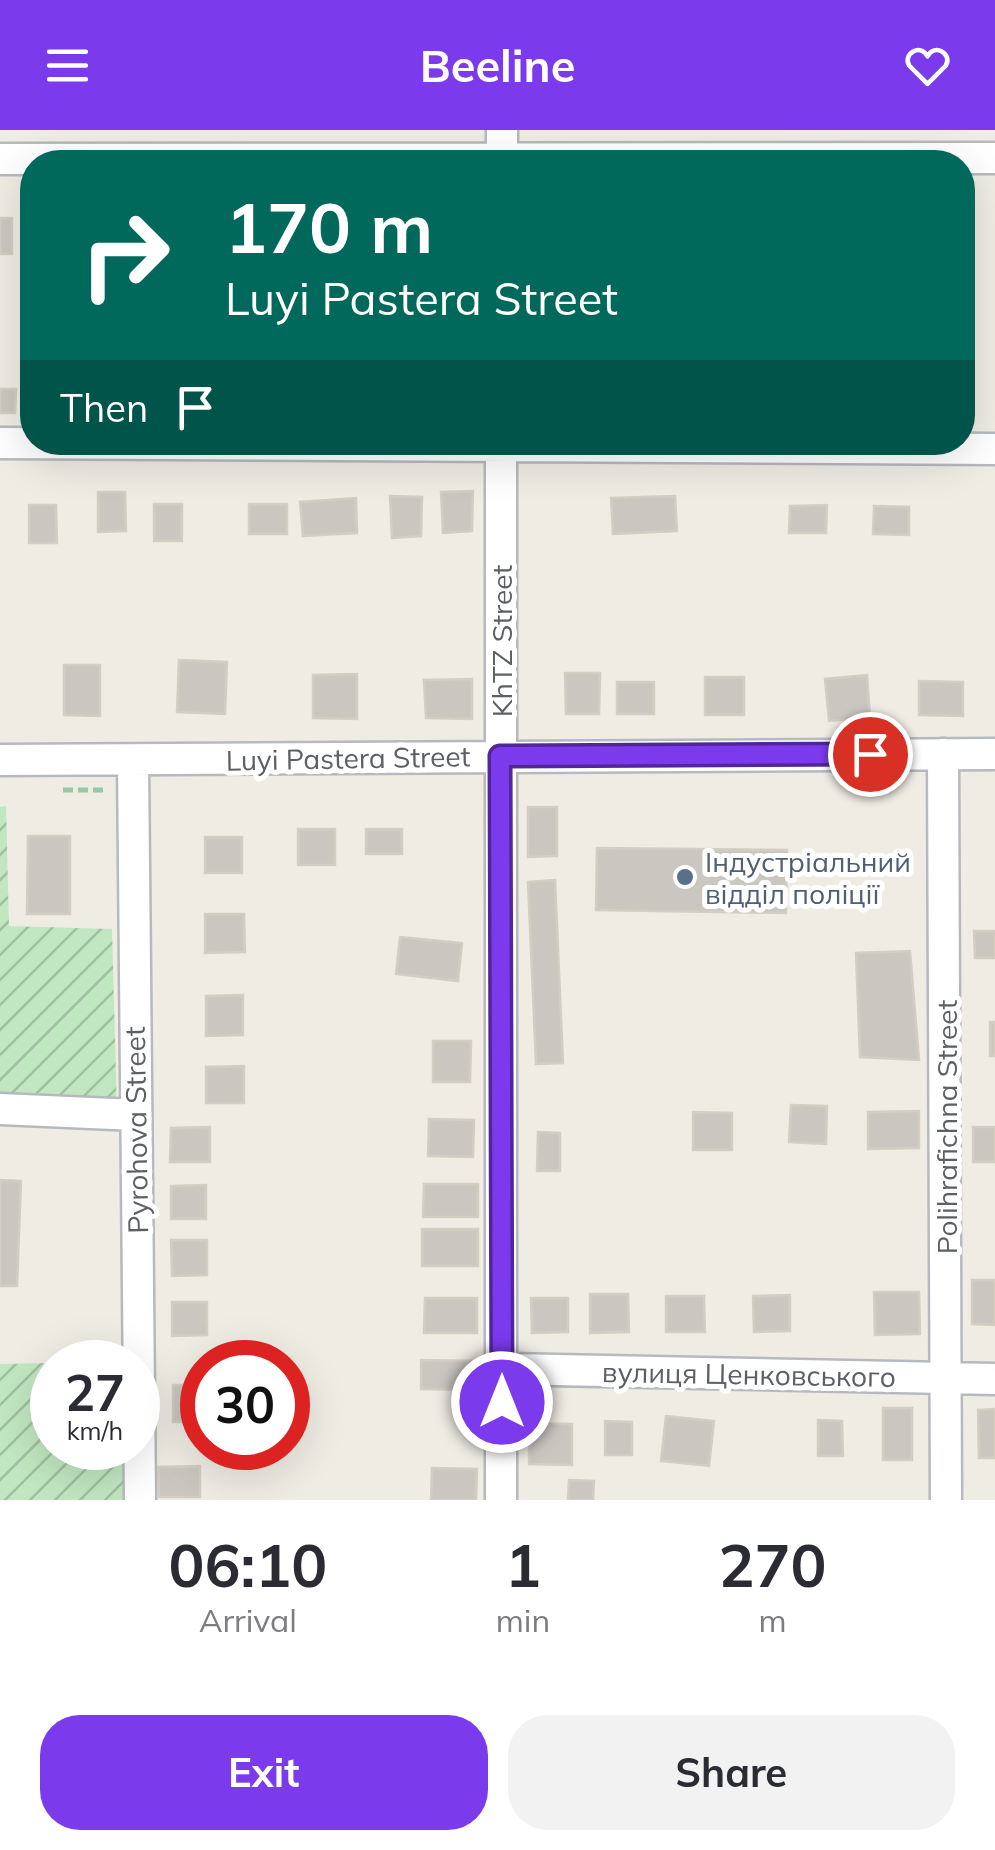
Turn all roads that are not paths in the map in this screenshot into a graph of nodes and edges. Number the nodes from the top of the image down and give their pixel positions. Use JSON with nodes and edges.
{"nodes":[{"id":1,"x":502,"y":455,"type":"edge"},
{"id":2,"x":944,"y":754,"type":"junction"},
{"id":3,"x":995,"y":754,"type":"edge"},
{"id":4,"x":500,"y":756,"type":"junction"},
{"id":5,"x":0,"y":760,"type":"edge"},
{"id":6,"x":133,"y":760,"type":"junction"},
{"id":7,"x":0,"y":1109,"type":"edge"},
{"id":8,"x":136,"y":1115,"type":"junction"},
{"id":9,"x":502,"y":1370,"type":"junction"},
{"id":10,"x":947,"y":1378,"type":"junction"},
{"id":11,"x":995,"y":1378,"type":"edge"},
{"id":12,"x":140,"y":1500,"type":"edge"},
{"id":13,"x":501,"y":1500,"type":"edge"},
{"id":14,"x":946,"y":1500,"type":"edge"}],
"edges":[{"from":1,"to":4,"type":"street","name":"KhTZ Street"},
{"from":2,"to":3,"type":"street","name":"Luyi Pastera Street"},
{"from":2,"to":4,"type":"street","name":"Luyi Pastera Street"},
{"from":2,"to":10,"type":"street","name":"Polihrafichna Street"},
{"from":4,"to":6,"type":"street","name":"Luyi Pastera Street"},
{"from":4,"to":9,"type":"street","name":"KhTZ Street"},
{"from":5,"to":6,"type":"street","name":"Luyi Pastera Street"},
{"from":6,"to":8,"type":"street","name":"Pyrohova Street"},
{"from":7,"to":8,"type":"street"},
{"from":8,"to":12,"type":"street","name":"Pyrohova Street"},
{"from":9,"to":10,"type":"street","name":"вулиця Ценковського"},
{"from":9,"to":13,"type":"street","name":"KhTZ Street"},
{"from":10,"to":11,"type":"street","name":"вулиця Ценковського"},
{"from":10,"to":14,"type":"street","name":"Polihrafichna Street"}]}
